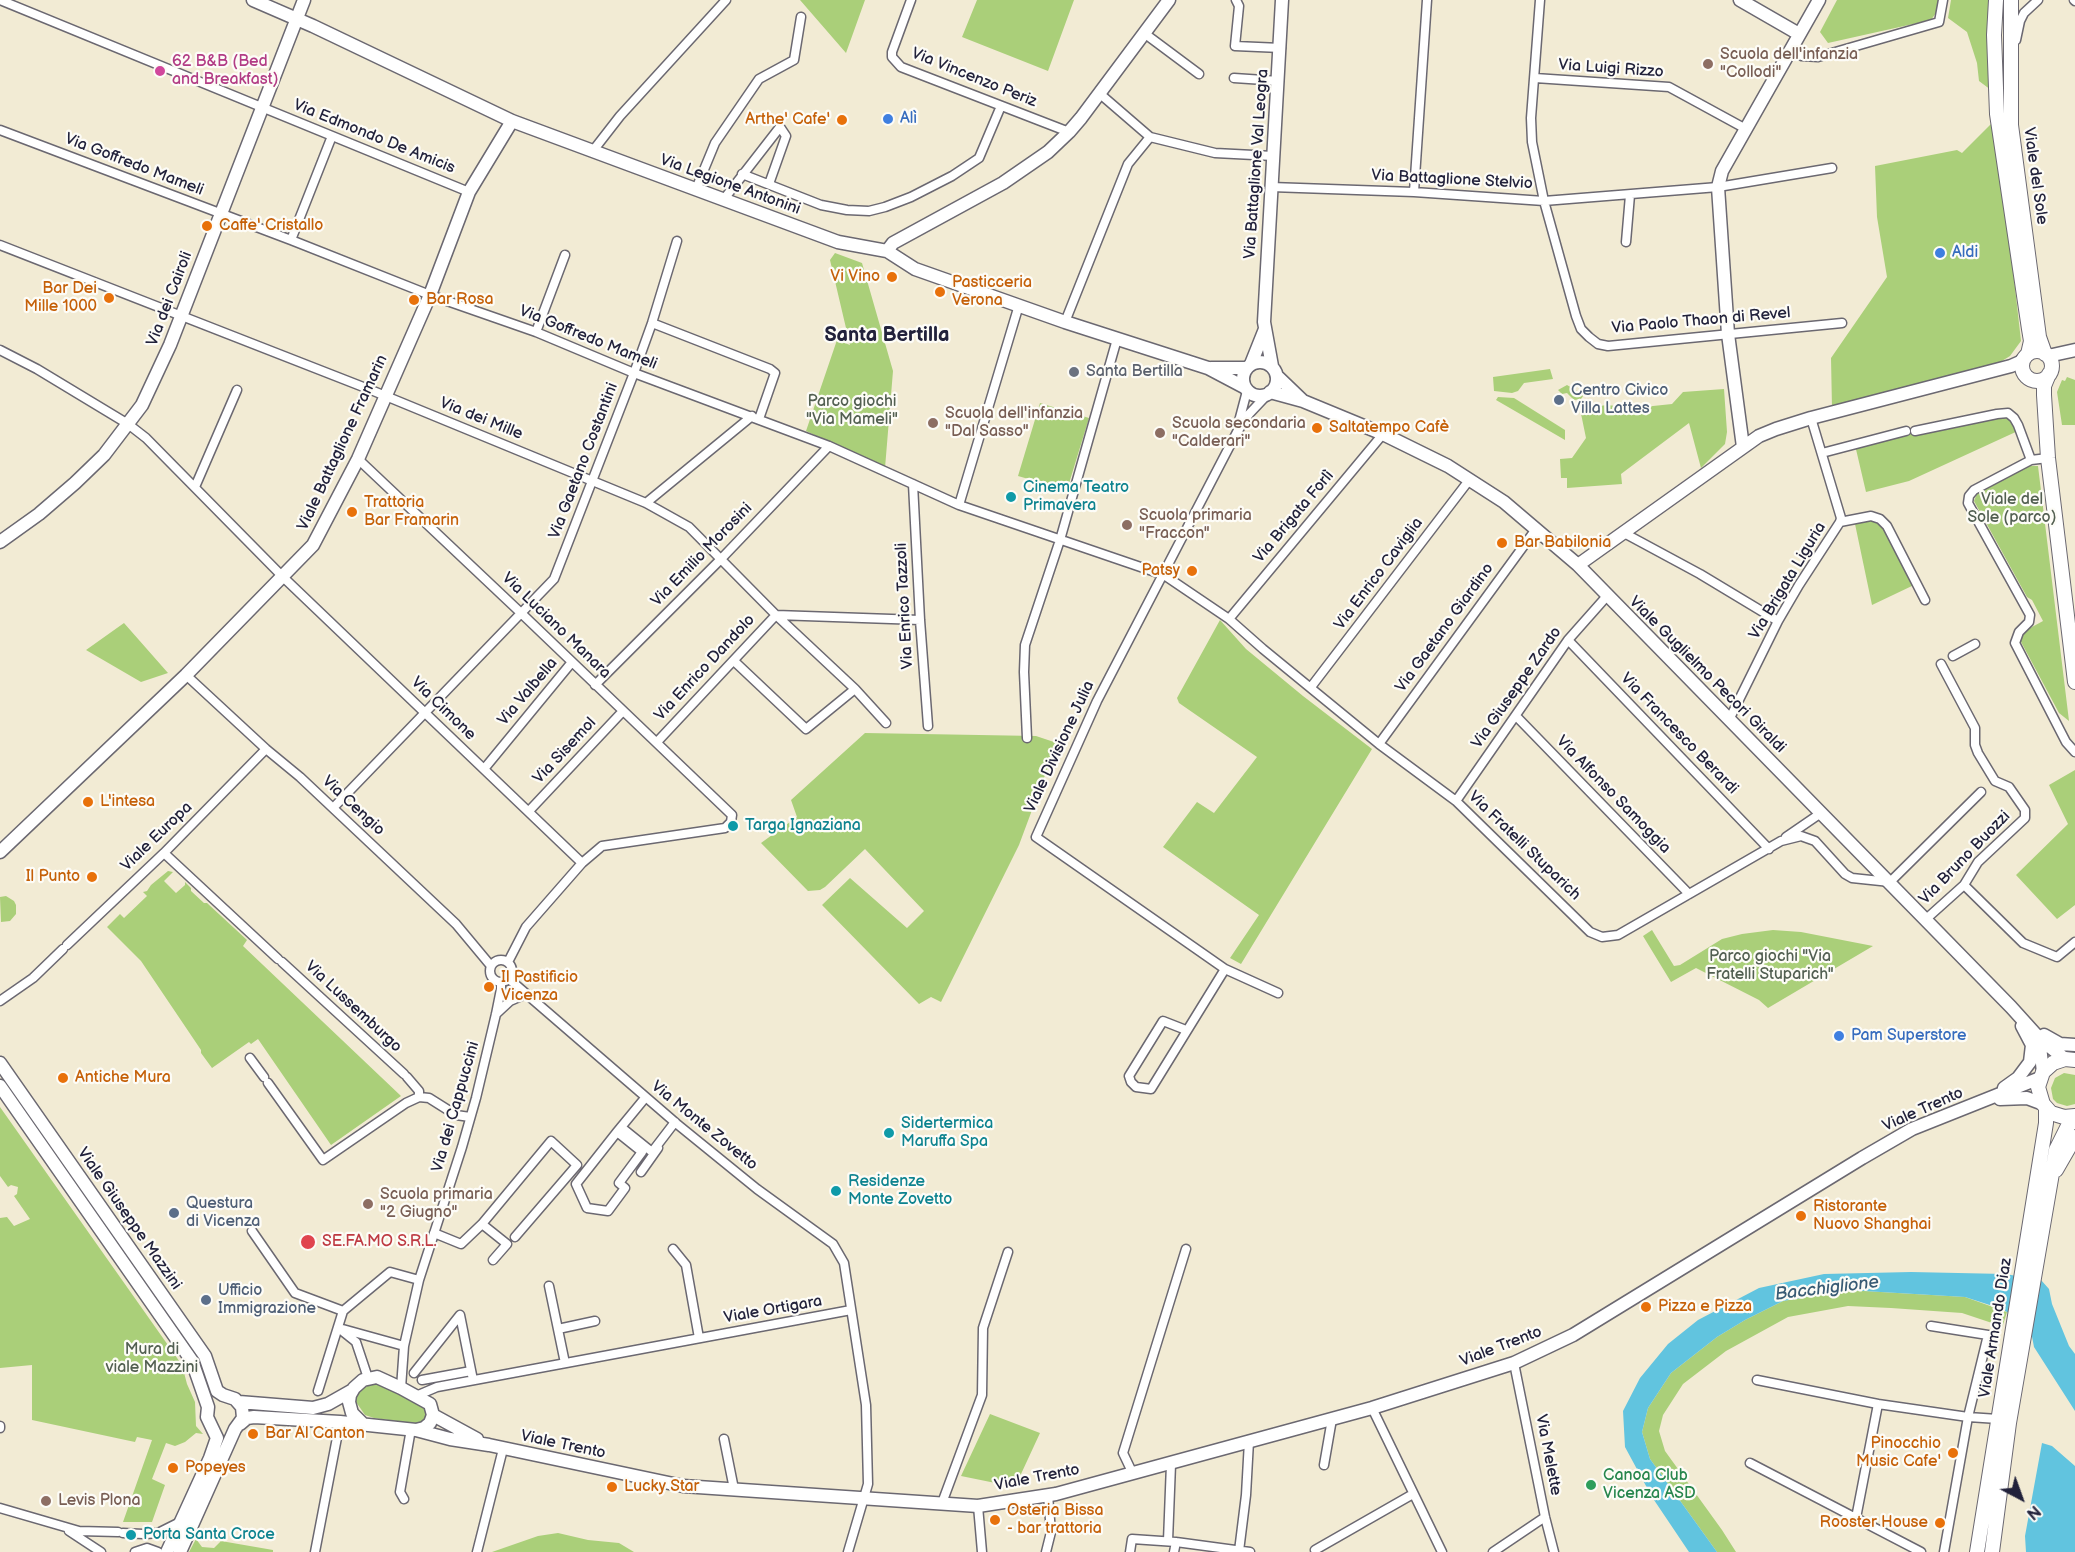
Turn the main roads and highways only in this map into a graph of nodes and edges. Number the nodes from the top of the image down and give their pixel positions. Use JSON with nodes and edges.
{"nodes":[{"id":1,"x":1996,"y":0,"type":"edge"},
{"id":2,"x":2011,"y":0,"type":"edge"},
{"id":3,"x":2026,"y":355,"type":"junction"},
{"id":4,"x":2049,"y":362,"type":"junction"},
{"id":5,"x":2026,"y":375,"type":"junction"},
{"id":6,"x":2047,"y":431,"type":"junction"},
{"id":7,"x":2075,"y":682,"type":"edge"},
{"id":8,"x":2070,"y":1059,"type":"edge"},
{"id":9,"x":2044,"y":1106,"type":"junction"},
{"id":10,"x":2075,"y":1117,"type":"edge"},
{"id":11,"x":2075,"y":1137,"type":"edge"},
{"id":12,"x":2047,"y":1194,"type":"junction"},
{"id":13,"x":2028,"y":1276,"type":"junction"},
{"id":14,"x":2019,"y":1334,"type":"junction"},
{"id":15,"x":1977,"y":1552,"type":"edge"},
{"id":16,"x":1992,"y":1552,"type":"edge"}],
"edges":[{"from":1,"to":3,"type":"main road","name":"Viale del Sole"},
{"from":2,"to":4,"type":"main road","name":"Viale del Sole"},
{"from":3,"to":4,"type":"main road"},
{"from":3,"to":5,"type":"main road"},
{"from":4,"to":5,"type":"main road"},
{"from":4,"to":6,"type":"main road","name":"Viale del Sole"},
{"from":5,"to":6,"type":"main road","name":"Viale del Sole"},
{"from":6,"to":7,"type":"main road","name":"Viale del Sole"},
{"from":8,"to":9,"type":"main road","name":"Viale Armando Diaz"},
{"from":9,"to":10,"type":"main road"},
{"from":9,"to":13,"type":"main road","name":"Viale Armando Diaz"},
{"from":10,"to":12,"type":"main road","name":"Viale Armando Diaz"},
{"from":11,"to":12,"type":"main road"},
{"from":12,"to":13,"type":"main road","name":"Viale Armando Diaz"},
{"from":13,"to":14,"type":"main road","name":"Viale Armando Diaz"},
{"from":14,"to":15,"type":"main road","name":"Viale Armando Diaz"},
{"from":14,"to":16,"type":"main road","name":"Viale Armando Diaz"}]}
